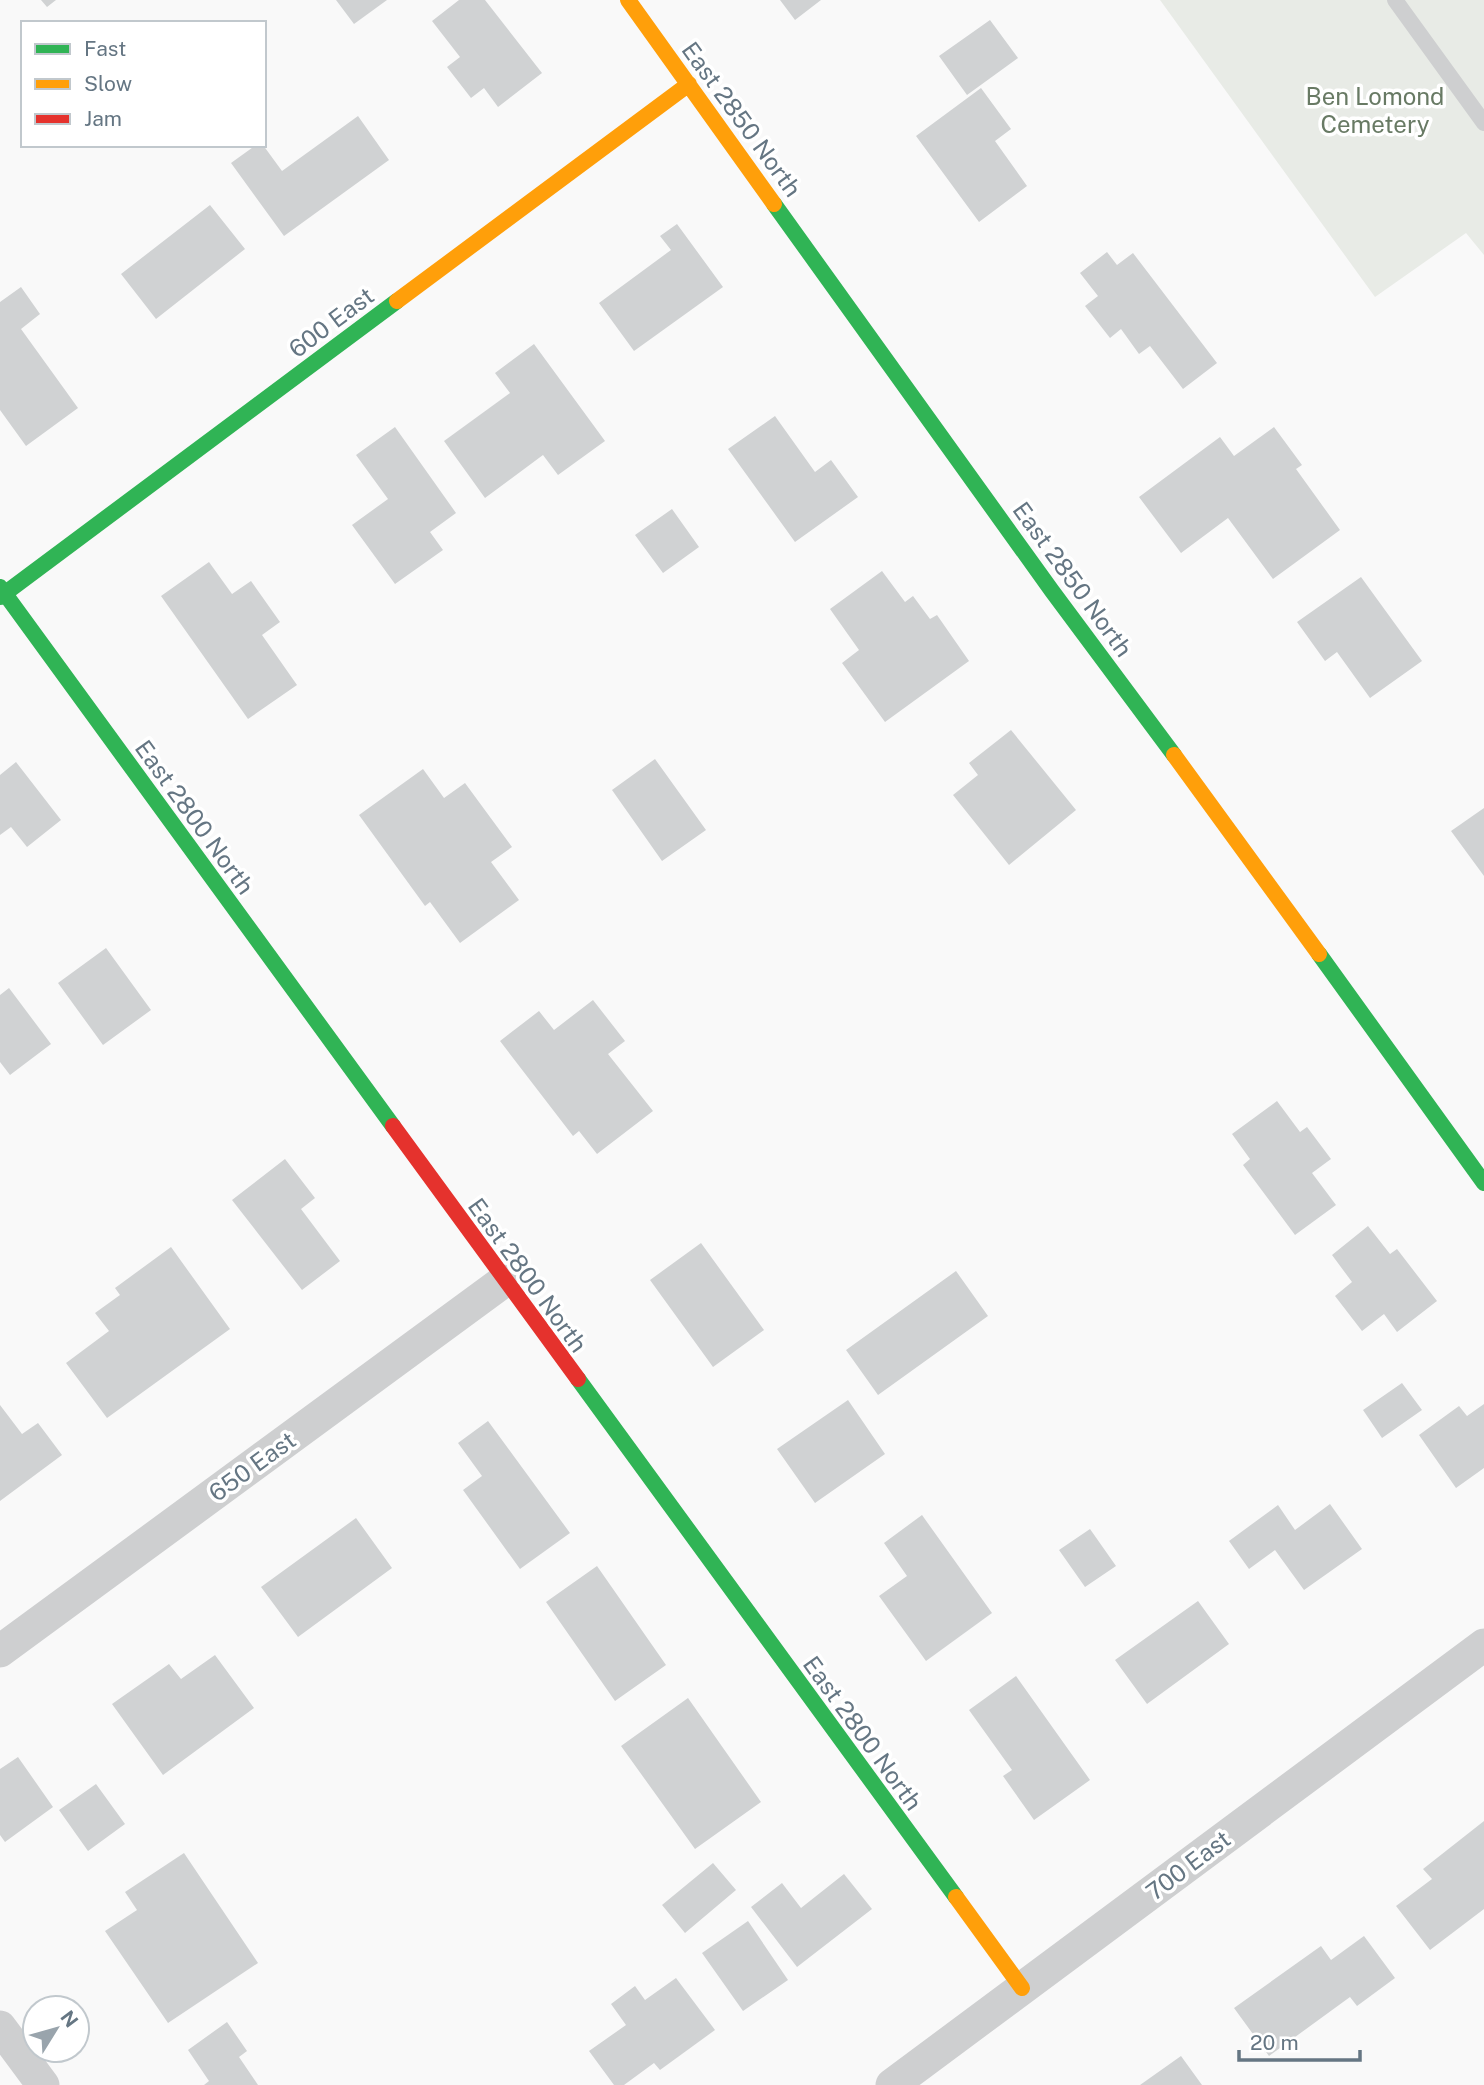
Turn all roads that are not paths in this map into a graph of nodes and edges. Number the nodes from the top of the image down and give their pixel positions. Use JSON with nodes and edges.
{"nodes":[{"id":1,"x":628,"y":0,"type":"edge"},
{"id":2,"x":1395,"y":0,"type":"edge"},
{"id":3,"x":689,"y":84,"type":"junction"},
{"id":4,"x":1484,"y":123,"type":"edge"},
{"id":5,"x":2,"y":593,"type":"edge"},
{"id":6,"x":1484,"y":1182,"type":"edge"},
{"id":7,"x":504,"y":1281,"type":"junction"},
{"id":8,"x":1484,"y":1645,"type":"edge"},
{"id":9,"x":0,"y":1651,"type":"edge"},
{"id":10,"x":1022,"y":1988,"type":"junction"},
{"id":11,"x":0,"y":2027,"type":"edge"},
{"id":12,"x":43,"y":2085,"type":"edge"},
{"id":13,"x":892,"y":2085,"type":"edge"}],
"edges":[{"from":1,"to":3,"type":"street","name":"East 2850 North"},
{"from":2,"to":4,"type":"lane"},
{"from":3,"to":5,"type":"street","name":"600 East"},
{"from":3,"to":6,"type":"street","name":"East 2850 North"},
{"from":5,"to":7,"type":"street","name":"East 2800 North"},
{"from":7,"to":9,"type":"street","name":"650 East"},
{"from":7,"to":10,"type":"street","name":"East 2800 North"},
{"from":8,"to":10,"type":"street","name":"700 East"},
{"from":10,"to":13,"type":"street","name":"700 East"},
{"from":11,"to":12,"type":"street"}]}
